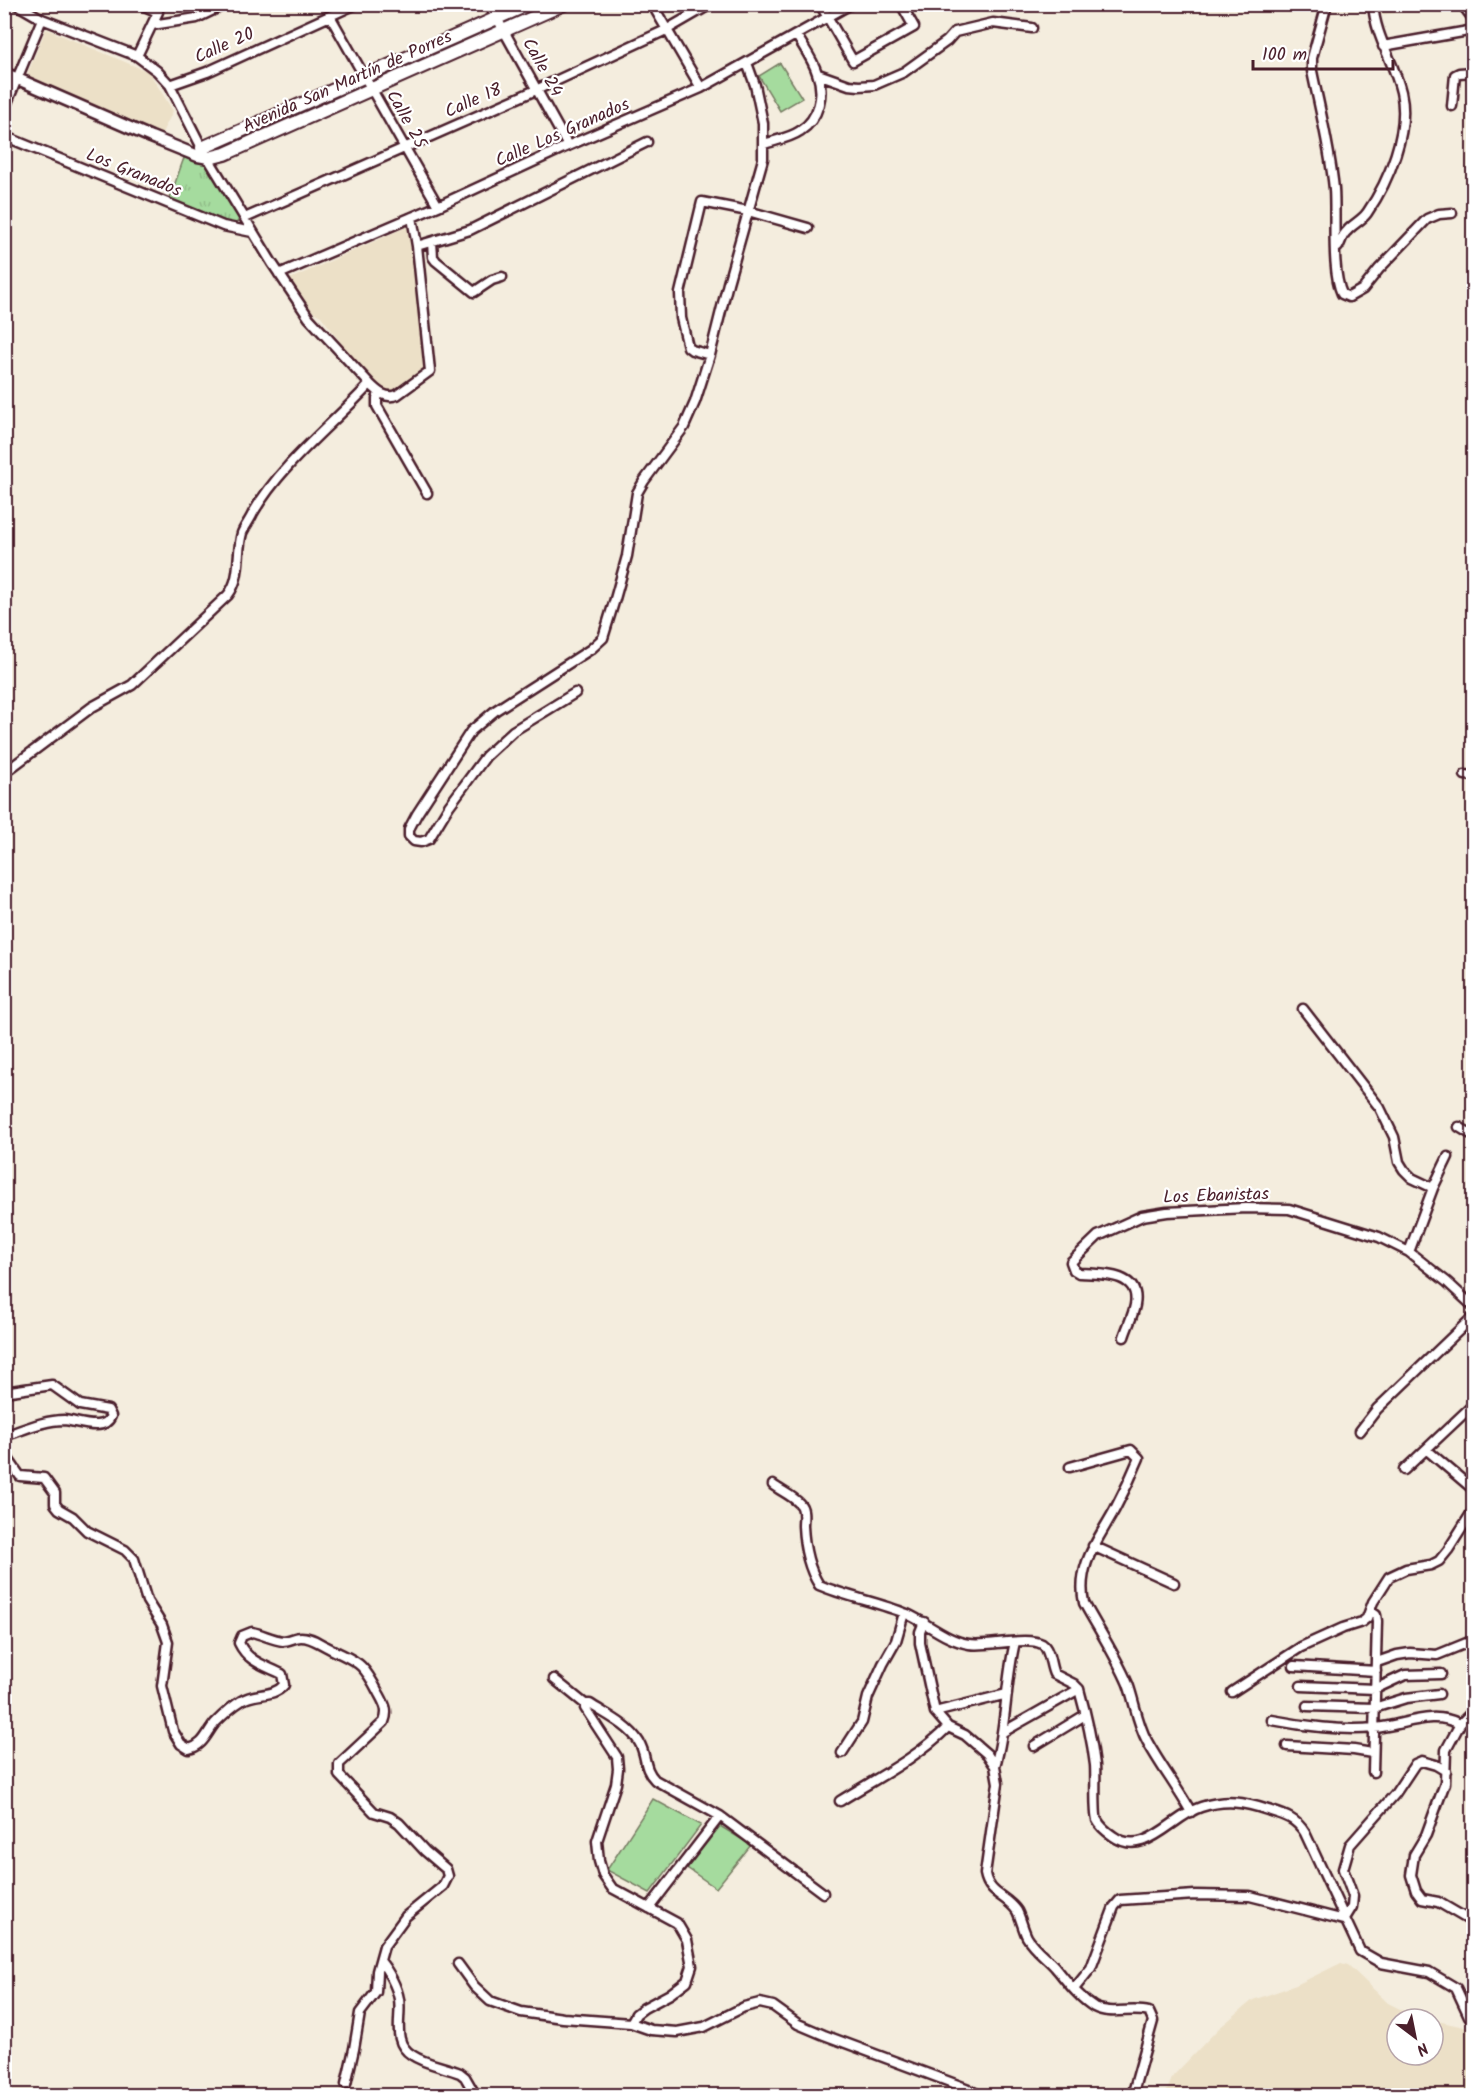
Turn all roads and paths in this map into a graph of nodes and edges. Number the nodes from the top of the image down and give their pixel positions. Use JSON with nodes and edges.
{"nodes":[{"id":1,"x":15,"y":4,"type":"edge"},
{"id":2,"x":140,"y":4,"type":"edge"},
{"id":3,"x":226,"y":4,"type":"edge"},
{"id":4,"x":356,"y":4,"type":"edge"},
{"id":5,"x":489,"y":4,"type":"edge"},
{"id":6,"x":529,"y":4,"type":"edge"},
{"id":7,"x":564,"y":4,"type":"edge"},
{"id":8,"x":652,"y":4,"type":"edge"},
{"id":9,"x":711,"y":4,"type":"edge"},
{"id":10,"x":820,"y":4,"type":"edge"},
{"id":11,"x":851,"y":4,"type":"edge"},
{"id":12,"x":901,"y":4,"type":"edge"},
{"id":13,"x":1327,"y":4,"type":"edge"},
{"id":14,"x":1373,"y":4,"type":"edge"},
{"id":15,"x":1462,"y":4,"type":"edge"},
{"id":16,"x":338,"y":8,"type":"edge"},
{"id":17,"x":330,"y":16,"type":"junction"},
{"id":18,"x":828,"y":18,"type":"junction"},
{"id":19,"x":42,"y":19,"type":"junction"},
{"id":20,"x":497,"y":19,"type":"junction"},
{"id":21,"x":1473,"y":20,"type":"edge"},
{"id":22,"x":152,"y":25,"type":"junction"},
{"id":23,"x":1032,"y":28,"type":"dead end"},
{"id":24,"x":666,"y":30,"type":"junction"},
{"id":25,"x":1473,"y":30,"type":"edge"},
{"id":26,"x":504,"y":31,"type":"junction"},
{"id":27,"x":797,"y":36,"type":"junction"},
{"id":28,"x":1383,"y":45,"type":"junction"},
{"id":29,"x":137,"y":56,"type":"junction"},
{"id":30,"x":747,"y":63,"type":"junction"},
{"id":31,"x":1473,"y":72,"type":"edge"},
{"id":32,"x":4,"y":73,"type":"edge"},
{"id":33,"x":818,"y":74,"type":"junction"},
{"id":34,"x":364,"y":76,"type":"junction"},
{"id":35,"x":16,"y":79,"type":"junction"},
{"id":36,"x":170,"y":86,"type":"junction"},
{"id":37,"x":701,"y":88,"type":"junction"},
{"id":38,"x":372,"y":89,"type":"junction"},
{"id":39,"x":536,"y":90,"type":"junction"},
{"id":40,"x":1452,"y":106,"type":"dead end"},
{"id":41,"x":4,"y":110,"type":"edge"},
{"id":42,"x":4,"y":136,"type":"edge"},
{"id":43,"x":647,"y":142,"type":"dead end"},
{"id":44,"x":764,"y":144,"type":"junction"},
{"id":45,"x":568,"y":146,"type":"junction"},
{"id":46,"x":405,"y":148,"type":"junction"},
{"id":47,"x":206,"y":153,"type":"junction"},
{"id":48,"x":438,"y":206,"type":"junction"},
{"id":49,"x":748,"y":211,"type":"junction"},
{"id":50,"x":1452,"y":213,"type":"dead end"},
{"id":51,"x":412,"y":217,"type":"junction"},
{"id":52,"x":245,"y":218,"type":"junction"},
{"id":53,"x":808,"y":228,"type":"dead end"},
{"id":54,"x":252,"y":232,"type":"junction"},
{"id":55,"x":432,"y":242,"type":"junction"},
{"id":56,"x":417,"y":246,"type":"junction"},
{"id":57,"x":1336,"y":251,"type":"junction"},
{"id":58,"x":279,"y":274,"type":"junction"},
{"id":59,"x":502,"y":277,"type":"dead end"},
{"id":60,"x":710,"y":355,"type":"junction"},
{"id":61,"x":370,"y":384,"type":"junction"},
{"id":62,"x":379,"y":393,"type":"junction"},
{"id":63,"x":427,"y":493,"type":"dead end"},
{"id":64,"x":575,"y":693,"type":"dead end"},
{"id":65,"x":4,"y":773,"type":"edge"},
{"id":66,"x":1303,"y":1009,"type":"dead end"},
{"id":67,"x":1459,"y":1128,"type":"dead end"},
{"id":68,"x":1473,"y":1136,"type":"edge"},
{"id":69,"x":1448,"y":1157,"type":"dead end"},
{"id":70,"x":1433,"y":1188,"type":"junction"},
{"id":71,"x":1409,"y":1252,"type":"junction"},
{"id":72,"x":1473,"y":1307,"type":"edge"},
{"id":73,"x":1473,"y":1316,"type":"edge"},
{"id":74,"x":1124,"y":1337,"type":"dead end"},
{"id":75,"x":4,"y":1392,"type":"edge"},
{"id":76,"x":1473,"y":1404,"type":"edge"},
{"id":77,"x":1360,"y":1431,"type":"dead end"},
{"id":78,"x":4,"y":1436,"type":"edge"},
{"id":79,"x":1427,"y":1450,"type":"junction"},
{"id":80,"x":4,"y":1452,"type":"edge"},
{"id":81,"x":1070,"y":1467,"type":"dead end"},
{"id":82,"x":1404,"y":1470,"type":"dead end"},
{"id":83,"x":773,"y":1485,"type":"dead end"},
{"id":84,"x":1473,"y":1490,"type":"edge"},
{"id":85,"x":1473,"y":1509,"type":"edge"},
{"id":86,"x":1093,"y":1546,"type":"junction"},
{"id":87,"x":1174,"y":1583,"type":"dead end"},
{"id":88,"x":1371,"y":1611,"type":"junction"},
{"id":89,"x":904,"y":1613,"type":"junction"},
{"id":90,"x":924,"y":1622,"type":"junction"},
{"id":91,"x":1473,"y":1640,"type":"edge"},
{"id":92,"x":1015,"y":1642,"type":"junction"},
{"id":93,"x":1293,"y":1666,"type":"dead end"},
{"id":94,"x":1376,"y":1667,"type":"junction"},
{"id":95,"x":1441,"y":1674,"type":"dead end"},
{"id":96,"x":554,"y":1679,"type":"dead end"},
{"id":97,"x":1301,"y":1686,"type":"dead end"},
{"id":98,"x":1079,"y":1689,"type":"junction"},
{"id":99,"x":1375,"y":1689,"type":"junction"},
{"id":100,"x":1232,"y":1692,"type":"dead end"},
{"id":101,"x":1007,"y":1694,"type":"junction"},
{"id":102,"x":1439,"y":1694,"type":"dead end"},
{"id":103,"x":585,"y":1704,"type":"junction"},
{"id":104,"x":1307,"y":1706,"type":"dead end"},
{"id":105,"x":1374,"y":1708,"type":"junction"},
{"id":106,"x":1473,"y":1710,"type":"edge"},
{"id":107,"x":935,"y":1712,"type":"junction"},
{"id":108,"x":1085,"y":1715,"type":"junction"},
{"id":109,"x":1272,"y":1720,"type":"dead end"},
{"id":110,"x":1460,"y":1724,"type":"junction"},
{"id":111,"x":948,"y":1727,"type":"junction"},
{"id":112,"x":1374,"y":1728,"type":"junction"},
{"id":113,"x":1003,"y":1732,"type":"junction"},
{"id":114,"x":1034,"y":1746,"type":"dead end"},
{"id":115,"x":1287,"y":1746,"type":"dead end"},
{"id":116,"x":1372,"y":1753,"type":"junction"},
{"id":117,"x":842,"y":1754,"type":"dead end"},
{"id":118,"x":995,"y":1766,"type":"junction"},
{"id":119,"x":1446,"y":1771,"type":"junction"},
{"id":120,"x":1373,"y":1772,"type":"dead end"},
{"id":121,"x":840,"y":1801,"type":"dead end"},
{"id":122,"x":1191,"y":1812,"type":"junction"},
{"id":123,"x":720,"y":1816,"type":"junction"},
{"id":124,"x":823,"y":1893,"type":"dead end"},
{"id":125,"x":649,"y":1908,"type":"junction"},
{"id":126,"x":1344,"y":1920,"type":"junction"},
{"id":127,"x":1473,"y":1922,"type":"edge"},
{"id":128,"x":380,"y":1961,"type":"junction"},
{"id":129,"x":458,"y":1965,"type":"dead end"},
{"id":130,"x":1074,"y":1989,"type":"junction"},
{"id":131,"x":1473,"y":2020,"type":"edge"},
{"id":132,"x":631,"y":2023,"type":"junction"},
{"id":133,"x":346,"y":2084,"type":"dead end"},
{"id":134,"x":476,"y":2096,"type":"edge"},
{"id":135,"x":980,"y":2096,"type":"edge"},
{"id":136,"x":1132,"y":2096,"type":"edge"}],
"edges":[{"from":1,"to":19,"type":"street"},
{"from":2,"to":22,"type":"street"},
{"from":3,"to":22,"type":"street"},
{"from":4,"to":16,"type":"street","name":"Calle 20"},
{"from":5,"to":20,"type":"street","name":"Calle 24"},
{"from":6,"to":20,"type":"main road","name":"Avenida San Martín de Porres"},
{"from":7,"to":26,"type":"main road","name":"Avenida San Martín de Porres"},
{"from":8,"to":24,"type":"street"},
{"from":9,"to":24,"type":"street","name":"Calle 18"},
{"from":10,"to":18,"type":"street"},
{"from":11,"to":18,"type":"street","name":"Calle Los Granados"},
{"from":12,"to":18,"type":"street"},
{"from":13,"to":57,"type":"street"},
{"from":14,"to":28,"type":"street"},
{"from":15,"to":21,"type":"street"},
{"from":16,"to":17,"type":"street","name":"Calle 20"},
{"from":17,"to":34,"type":"street","name":"Calle 25"},
{"from":17,"to":36,"type":"street","name":"Calle 20"},
{"from":18,"to":27,"type":"street","name":"Calle Los Granados"},
{"from":19,"to":29,"type":"street"},
{"from":19,"to":35,"type":"street"},
{"from":20,"to":26,"type":"street","name":"Calle 24"},
{"from":20,"to":34,"type":"main road","name":"Avenida San Martín de Porres"},
{"from":22,"to":29,"type":"street"},
{"from":23,"to":33,"type":"street"},
{"from":24,"to":37,"type":"street"},
{"from":24,"to":39,"type":"street","name":"Calle 18"},
{"from":25,"to":28,"type":"street"},
{"from":26,"to":38,"type":"main road","name":"Avenida San Martín de Porres"},
{"from":26,"to":39,"type":"street","name":"Calle 24"},
{"from":27,"to":30,"type":"street","name":"Calle Los Granados"},
{"from":27,"to":33,"type":"street"},
{"from":28,"to":57,"type":"street"},
{"from":29,"to":36,"type":"street"},
{"from":30,"to":37,"type":"street","name":"Calle Los Granados"},
{"from":30,"to":44,"type":"street"},
{"from":31,"to":40,"type":"street"},
{"from":32,"to":35,"type":"street"},
{"from":33,"to":44,"type":"street"},
{"from":34,"to":38,"type":"street","name":"Calle 25"},
{"from":34,"to":47,"type":"main road","name":"Avenida San Martín de Porres"},
{"from":35,"to":41,"type":"street"},
{"from":35,"to":47,"type":"street"},
{"from":36,"to":47,"type":"street"},
{"from":37,"to":45,"type":"street","name":"Calle Los Granados"},
{"from":38,"to":46,"type":"street","name":"Calle 25"},
{"from":38,"to":47,"type":"main road","name":"Avenida San Martín de Porres"},
{"from":39,"to":45,"type":"street","name":"Calle 24"},
{"from":39,"to":46,"type":"street","name":"Calle 18"},
{"from":42,"to":54,"type":"street","name":"Los Granados"},
{"from":43,"to":55,"type":"street"},
{"from":44,"to":49,"type":"street"},
{"from":45,"to":48,"type":"street","name":"Calle Los Granados"},
{"from":46,"to":48,"type":"street","name":"Calle 25"},
{"from":46,"to":52,"type":"street","name":"Calle 18"},
{"from":47,"to":52,"type":"street"},
{"from":48,"to":51,"type":"street","name":"Calle Los Granados"},
{"from":49,"to":53,"type":"street"},
{"from":49,"to":60,"type":"street"},
{"from":49,"to":60,"type":"street"},
{"from":50,"to":57,"type":"street"},
{"from":51,"to":56,"type":"street"},
{"from":51,"to":58,"type":"street","name":"Calle Los Granados"},
{"from":52,"to":54,"type":"street"},
{"from":54,"to":58,"type":"street"},
{"from":55,"to":56,"type":"street"},
{"from":55,"to":59,"type":"street"},
{"from":56,"to":62,"type":"street"},
{"from":58,"to":61,"type":"street"},
{"from":60,"to":64,"type":"street"},
{"from":61,"to":62,"type":"street"},
{"from":61,"to":65,"type":"street"},
{"from":62,"to":63,"type":"street"},
{"from":66,"to":70,"type":"street"},
{"from":67,"to":68,"type":"street"},
{"from":69,"to":70,"type":"street"},
{"from":70,"to":71,"type":"street"},
{"from":71,"to":72,"type":"street","name":"Los Ebanistas"},
{"from":71,"to":74,"type":"street","name":"Los Ebanistas"},
{"from":73,"to":77,"type":"street"},
{"from":75,"to":78,"type":"street"},
{"from":76,"to":79,"type":"street"},
{"from":79,"to":82,"type":"street"},
{"from":79,"to":84,"type":"street"},
{"from":80,"to":128,"type":"street"},
{"from":81,"to":86,"type":"street"},
{"from":83,"to":89,"type":"street"},
{"from":85,"to":88,"type":"street"},
{"from":86,"to":87,"type":"street"},
{"from":86,"to":122,"type":"street"},
{"from":88,"to":94,"type":"street"},
{"from":88,"to":100,"type":"street"},
{"from":89,"to":90,"type":"street"},
{"from":89,"to":117,"type":"street"},
{"from":90,"to":92,"type":"street"},
{"from":90,"to":107,"type":"street"},
{"from":91,"to":94,"type":"street"},
{"from":92,"to":98,"type":"street"},
{"from":92,"to":101,"type":"street"},
{"from":93,"to":94,"type":"street"},
{"from":94,"to":99,"type":"street"},
{"from":95,"to":99,"type":"street"},
{"from":96,"to":103,"type":"street"},
{"from":97,"to":99,"type":"street"},
{"from":98,"to":108,"type":"street"},
{"from":98,"to":113,"type":"street"},
{"from":99,"to":105,"type":"street"},
{"from":101,"to":107,"type":"street"},
{"from":101,"to":113,"type":"street"},
{"from":102,"to":105,"type":"street"},
{"from":103,"to":123,"type":"street"},
{"from":103,"to":125,"type":"street"},
{"from":104,"to":105,"type":"street"},
{"from":105,"to":112,"type":"street"},
{"from":106,"to":110,"type":"street"},
{"from":107,"to":111,"type":"street"},
{"from":108,"to":114,"type":"street"},
{"from":108,"to":122,"type":"street"},
{"from":109,"to":112,"type":"street"},
{"from":110,"to":112,"type":"street"},
{"from":110,"to":119,"type":"street"},
{"from":111,"to":118,"type":"street"},
{"from":111,"to":121,"type":"street"},
{"from":112,"to":116,"type":"street"},
{"from":113,"to":118,"type":"street"},
{"from":115,"to":116,"type":"street"},
{"from":116,"to":120,"type":"street"},
{"from":118,"to":130,"type":"street"},
{"from":119,"to":126,"type":"street"},
{"from":119,"to":127,"type":"street"},
{"from":122,"to":126,"type":"street"},
{"from":123,"to":124,"type":"street"},
{"from":123,"to":125,"type":"street"},
{"from":125,"to":132,"type":"street"},
{"from":126,"to":130,"type":"street"},
{"from":126,"to":131,"type":"street"},
{"from":128,"to":133,"type":"street"},
{"from":128,"to":134,"type":"street"},
{"from":129,"to":132,"type":"street"},
{"from":130,"to":136,"type":"street"},
{"from":132,"to":135,"type":"street"}]}
